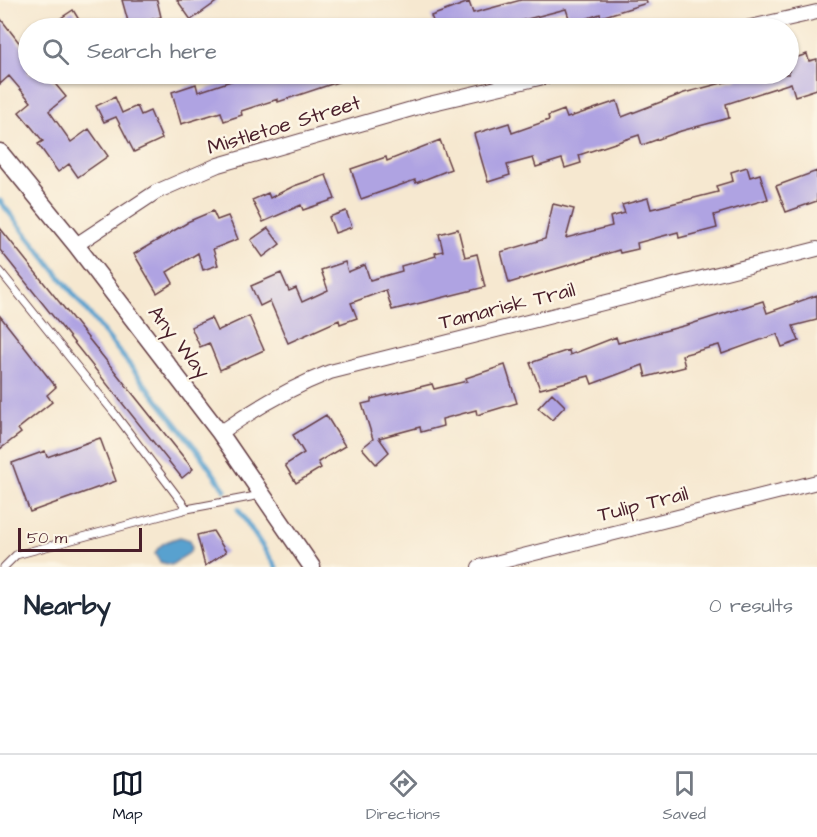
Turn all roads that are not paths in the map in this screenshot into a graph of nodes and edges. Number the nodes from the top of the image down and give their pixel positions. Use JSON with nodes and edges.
{"nodes":[{"id":1,"x":817,"y":12,"type":"edge"},
{"id":2,"x":790,"y":18,"type":"edge"},
{"id":3,"x":514,"y":84,"type":"edge"},
{"id":4,"x":0,"y":152,"type":"edge"},
{"id":5,"x":76,"y":245,"type":"junction"},
{"id":6,"x":817,"y":249,"type":"edge"},
{"id":7,"x":0,"y":271,"type":"edge"},
{"id":8,"x":220,"y":433,"type":"junction"},
{"id":9,"x":817,"y":482,"type":"edge"},
{"id":10,"x":263,"y":494,"type":"junction"},
{"id":11,"x":187,"y":509,"type":"junction"},
{"id":12,"x":4,"y":567,"type":"edge"},
{"id":13,"x":312,"y":567,"type":"edge"},
{"id":14,"x":479,"y":567,"type":"edge"}],
"edges":[{"from":1,"to":2,"type":"street"},
{"from":3,"to":5,"type":"street","name":"Mistletoe Street"},
{"from":4,"to":5,"type":"street","name":"Any Way"},
{"from":5,"to":8,"type":"street","name":"Any Way"},
{"from":6,"to":8,"type":"street","name":"Tamarisk Trail"},
{"from":7,"to":11,"type":"lane"},
{"from":8,"to":10,"type":"street","name":"Any Way"},
{"from":9,"to":14,"type":"street","name":"Tulip Trail"},
{"from":10,"to":11,"type":"lane"},
{"from":10,"to":13,"type":"street","name":"Any Way"},
{"from":11,"to":12,"type":"lane"}]}
